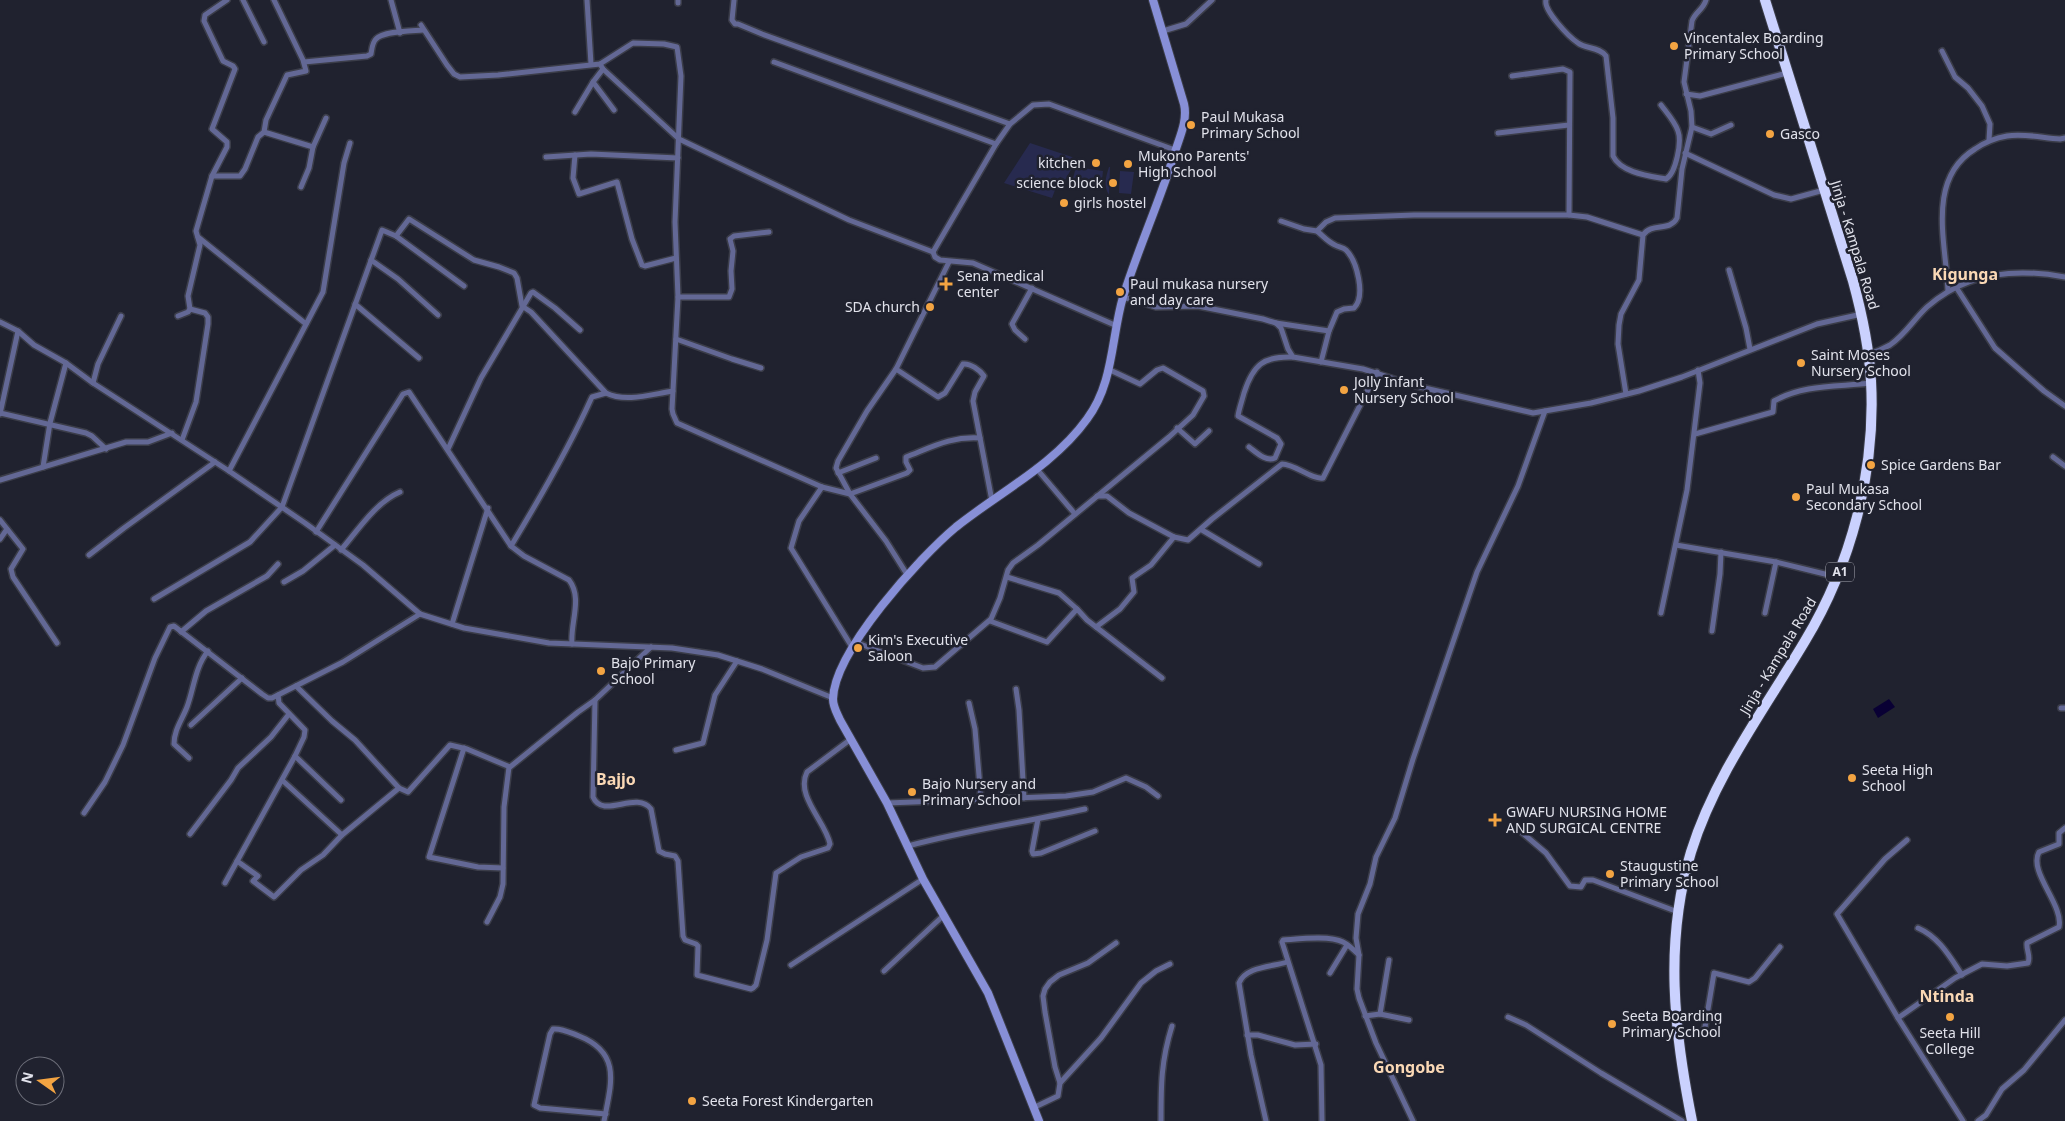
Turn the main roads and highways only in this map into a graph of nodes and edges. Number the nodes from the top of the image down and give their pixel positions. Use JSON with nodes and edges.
{"nodes":[{"id":1,"x":1765,"y":0,"type":"edge"},
{"id":2,"x":1692,"y":1121,"type":"edge"}],
"edges":[{"from":1,"to":2,"type":"highway","name":"Jinja - Kampala Road","number":"A1"}]}
